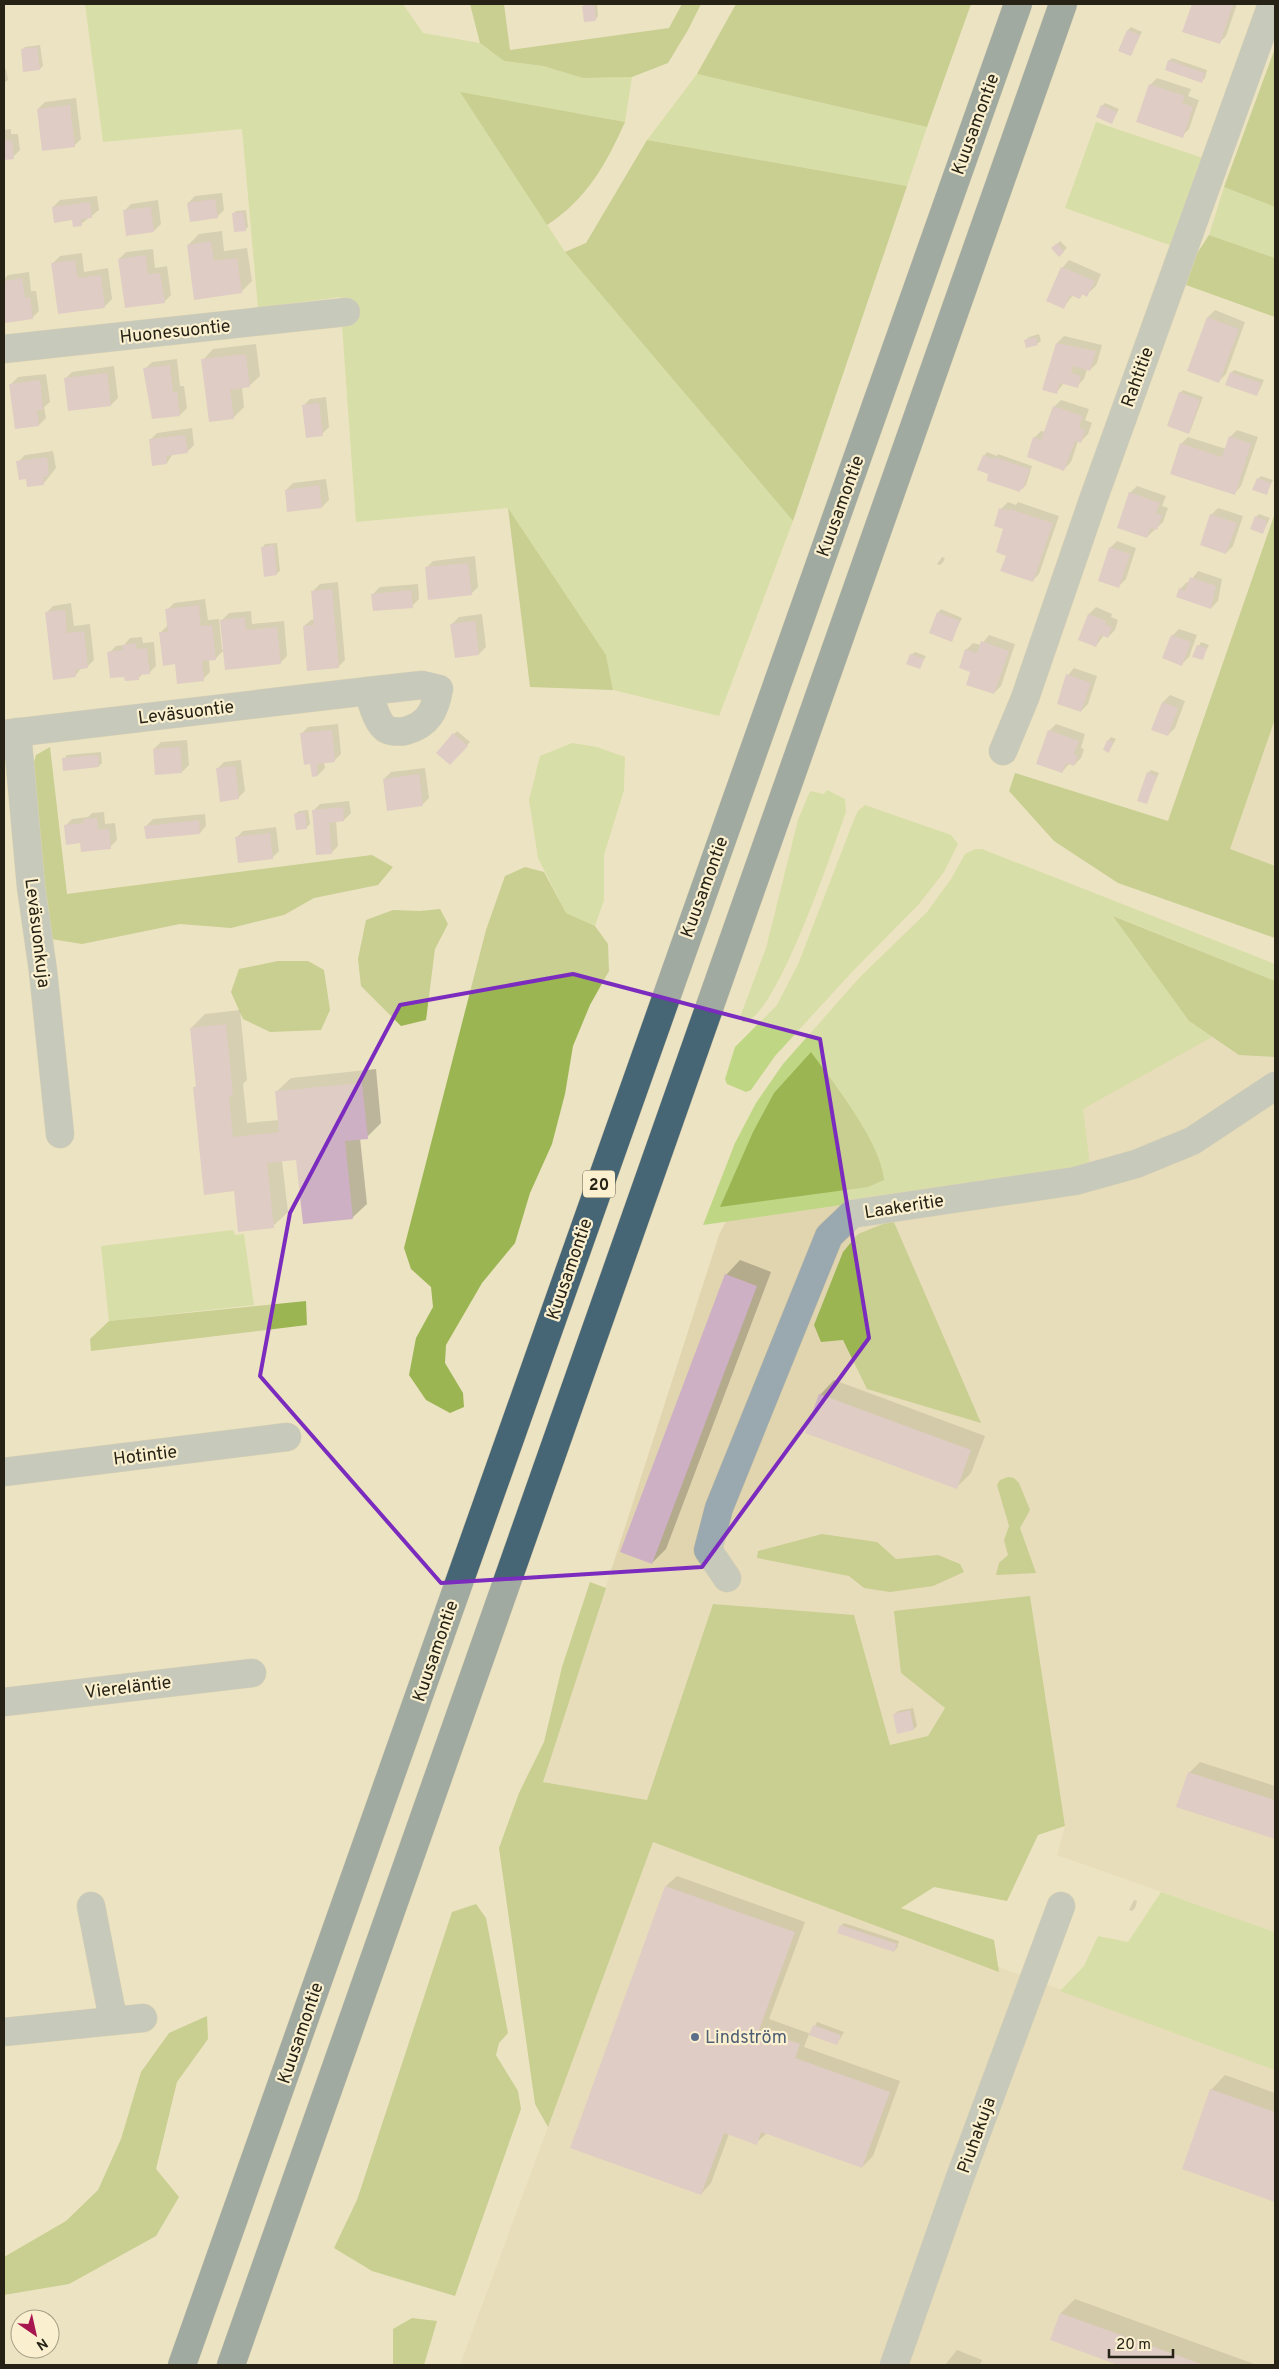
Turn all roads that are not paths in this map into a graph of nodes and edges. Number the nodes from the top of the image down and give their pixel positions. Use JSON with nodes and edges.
{"nodes":[{"id":1,"x":1018,"y":4,"type":"edge"},
{"id":2,"x":1063,"y":4,"type":"edge"},
{"id":3,"x":1272,"y":4,"type":"edge"},
{"id":4,"x":346,"y":312,"type":"dead end"},
{"id":5,"x":4,"y":349,"type":"edge"},
{"id":6,"x":368,"y":691,"type":"dead end"},
{"id":7,"x":10,"y":733,"type":"edge"},
{"id":8,"x":1003,"y":751,"type":"dead end"},
{"id":9,"x":1275,"y":1086,"type":"edge"},
{"id":10,"x":60,"y":1134,"type":"dead end"},
{"id":11,"x":287,"y":1438,"type":"dead end"},
{"id":12,"x":4,"y":1472,"type":"edge"},
{"id":13,"x":727,"y":1578,"type":"dead end"},
{"id":14,"x":252,"y":1672,"type":"dead end"},
{"id":15,"x":4,"y":1702,"type":"edge"},
{"id":16,"x":92,"y":1906,"type":"dead end"},
{"id":17,"x":1061,"y":1906,"type":"dead end"},
{"id":18,"x":143,"y":2018,"type":"dead end"},
{"id":19,"x":113,"y":2019,"type":"junction"},
{"id":20,"x":4,"y":2032,"type":"edge"},
{"id":21,"x":182,"y":2365,"type":"edge"},
{"id":22,"x":231,"y":2365,"type":"edge"},
{"id":23,"x":894,"y":2365,"type":"edge"}],
"edges":[{"from":1,"to":21,"type":"highway","name":"Kuusamontie","number":"20"},
{"from":2,"to":22,"type":"highway","number":"20"},
{"from":3,"to":8,"type":"street","name":"Rahtitie"},
{"from":4,"to":5,"type":"street","name":"Huonesuontie"},
{"from":6,"to":7,"type":"street","name":"Leväsuontie"},
{"from":7,"to":10,"type":"street","name":"Leväsuonkuja"},
{"from":9,"to":13,"type":"street","name":"Laakeritie"},
{"from":11,"to":12,"type":"street","name":"Hotintie"},
{"from":14,"to":15,"type":"street","name":"Viereläntie"},
{"from":16,"to":19,"type":"street"},
{"from":17,"to":23,"type":"street","name":"Piuhakuja"},
{"from":18,"to":19,"type":"street"},
{"from":19,"to":20,"type":"street"}]}
